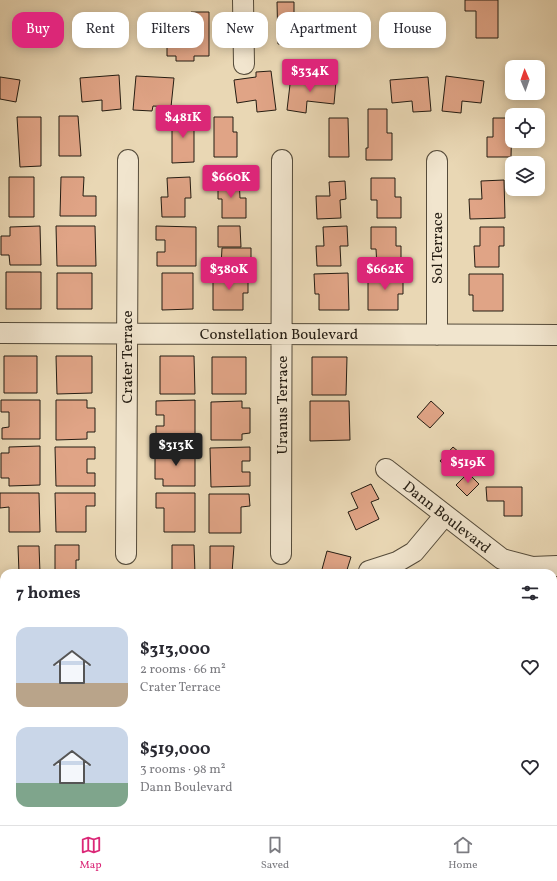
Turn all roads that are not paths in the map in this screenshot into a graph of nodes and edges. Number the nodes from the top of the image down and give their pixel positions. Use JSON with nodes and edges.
{"nodes":[{"id":1,"x":243,"y":0,"type":"edge"},
{"id":2,"x":244,"y":64,"type":"dead end"},
{"id":3,"x":128,"y":160,"type":"dead end"},
{"id":4,"x":282,"y":160,"type":"dead end"},
{"id":5,"x":437,"y":161,"type":"dead end"},
{"id":6,"x":0,"y":333,"type":"edge"},
{"id":7,"x":127,"y":334,"type":"junction"},
{"id":8,"x":282,"y":334,"type":"junction"},
{"id":9,"x":437,"y":335,"type":"junction"},
{"id":10,"x":557,"y":335,"type":"edge"},
{"id":11,"x":386,"y":470,"type":"dead end"},
{"id":12,"x":445,"y":515,"type":"junction"},
{"id":13,"x":126,"y":554,"type":"dead end"},
{"id":14,"x":281,"y":554,"type":"dead end"},
{"id":15,"x":557,"y":566,"type":"edge"},
{"id":16,"x":375,"y":569,"type":"edge"}],
"edges":[{"from":1,"to":2,"type":"street"},
{"from":3,"to":7,"type":"street","name":"Crater Terrace"},
{"from":4,"to":8,"type":"street","name":"Uranus Terrace"},
{"from":5,"to":9,"type":"street","name":"Sol Terrace"},
{"from":6,"to":7,"type":"street","name":"Constellation Boulevard"},
{"from":7,"to":8,"type":"street","name":"Constellation Boulevard"},
{"from":7,"to":13,"type":"street","name":"Crater Terrace"},
{"from":8,"to":9,"type":"street","name":"Constellation Boulevard"},
{"from":8,"to":14,"type":"street","name":"Uranus Terrace"},
{"from":9,"to":10,"type":"street","name":"Constellation Boulevard"},
{"from":11,"to":12,"type":"street","name":"Dann Boulevard"},
{"from":12,"to":15,"type":"street","name":"Dann Boulevard"},
{"from":12,"to":16,"type":"street"}]}
